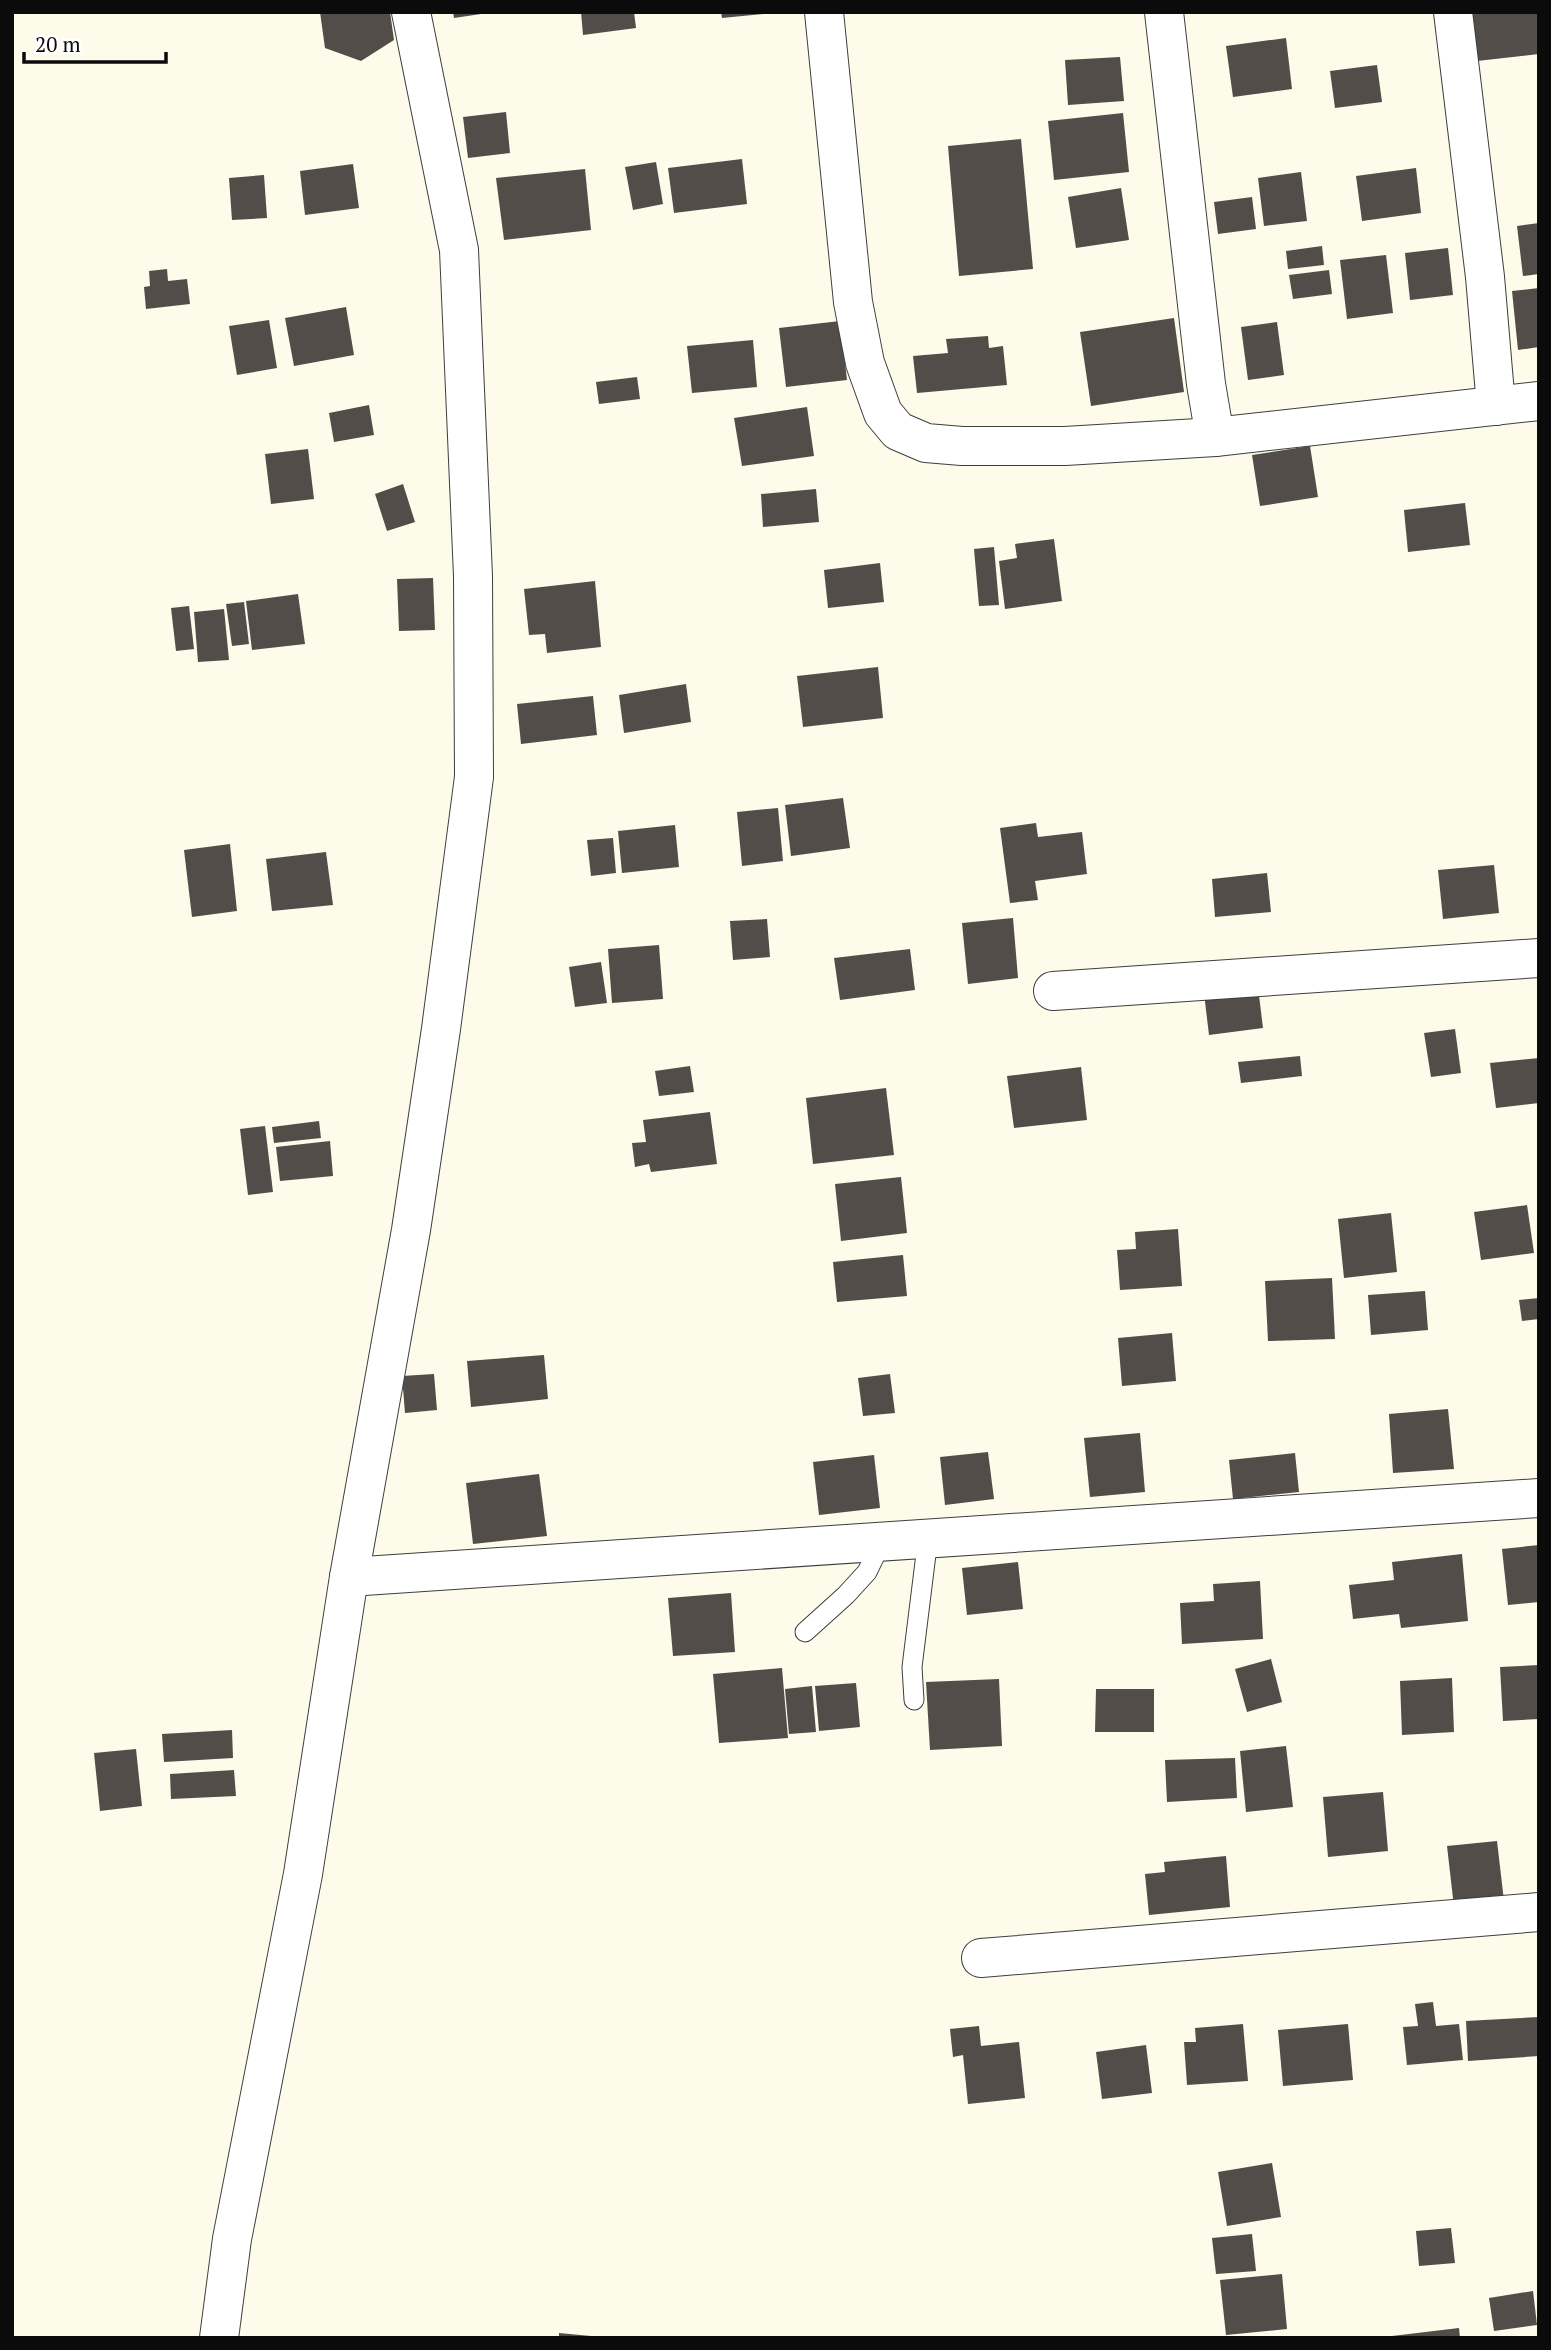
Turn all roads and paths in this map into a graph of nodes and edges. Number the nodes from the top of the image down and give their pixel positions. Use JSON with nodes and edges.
{"nodes":[{"id":1,"x":411,"y":12,"type":"edge"},
{"id":2,"x":824,"y":12,"type":"edge"},
{"id":3,"x":1164,"y":12,"type":"edge"},
{"id":4,"x":1453,"y":12,"type":"edge"},
{"id":5,"x":1539,"y":401,"type":"edge"},
{"id":6,"x":1496,"y":406,"type":"junction"},
{"id":7,"x":1215,"y":437,"type":"junction"},
{"id":8,"x":1539,"y":958,"type":"edge"},
{"id":9,"x":1053,"y":991,"type":"dead end"},
{"id":10,"x":1539,"y":1498,"type":"edge"},
{"id":11,"x":928,"y":1538,"type":"junction"},
{"id":12,"x":882,"y":1541,"type":"junction"},
{"id":13,"x":349,"y":1577,"type":"junction"},
{"id":14,"x":805,"y":1632,"type":"dead end"},
{"id":15,"x":914,"y":1700,"type":"dead end"},
{"id":16,"x":1539,"y":1912,"type":"edge"},
{"id":17,"x":981,"y":1958,"type":"dead end"},
{"id":18,"x":219,"y":2338,"type":"edge"}],
"edges":[{"from":1,"to":13,"type":"street"},
{"from":2,"to":7,"type":"street"},
{"from":3,"to":7,"type":"street"},
{"from":4,"to":6,"type":"street"},
{"from":5,"to":6,"type":"street"},
{"from":6,"to":7,"type":"street"},
{"from":8,"to":9,"type":"street"},
{"from":10,"to":11,"type":"street"},
{"from":11,"to":12,"type":"street"},
{"from":11,"to":15,"type":"lane"},
{"from":12,"to":13,"type":"street"},
{"from":12,"to":14,"type":"lane"},
{"from":13,"to":18,"type":"street"},
{"from":16,"to":17,"type":"street"}]}
